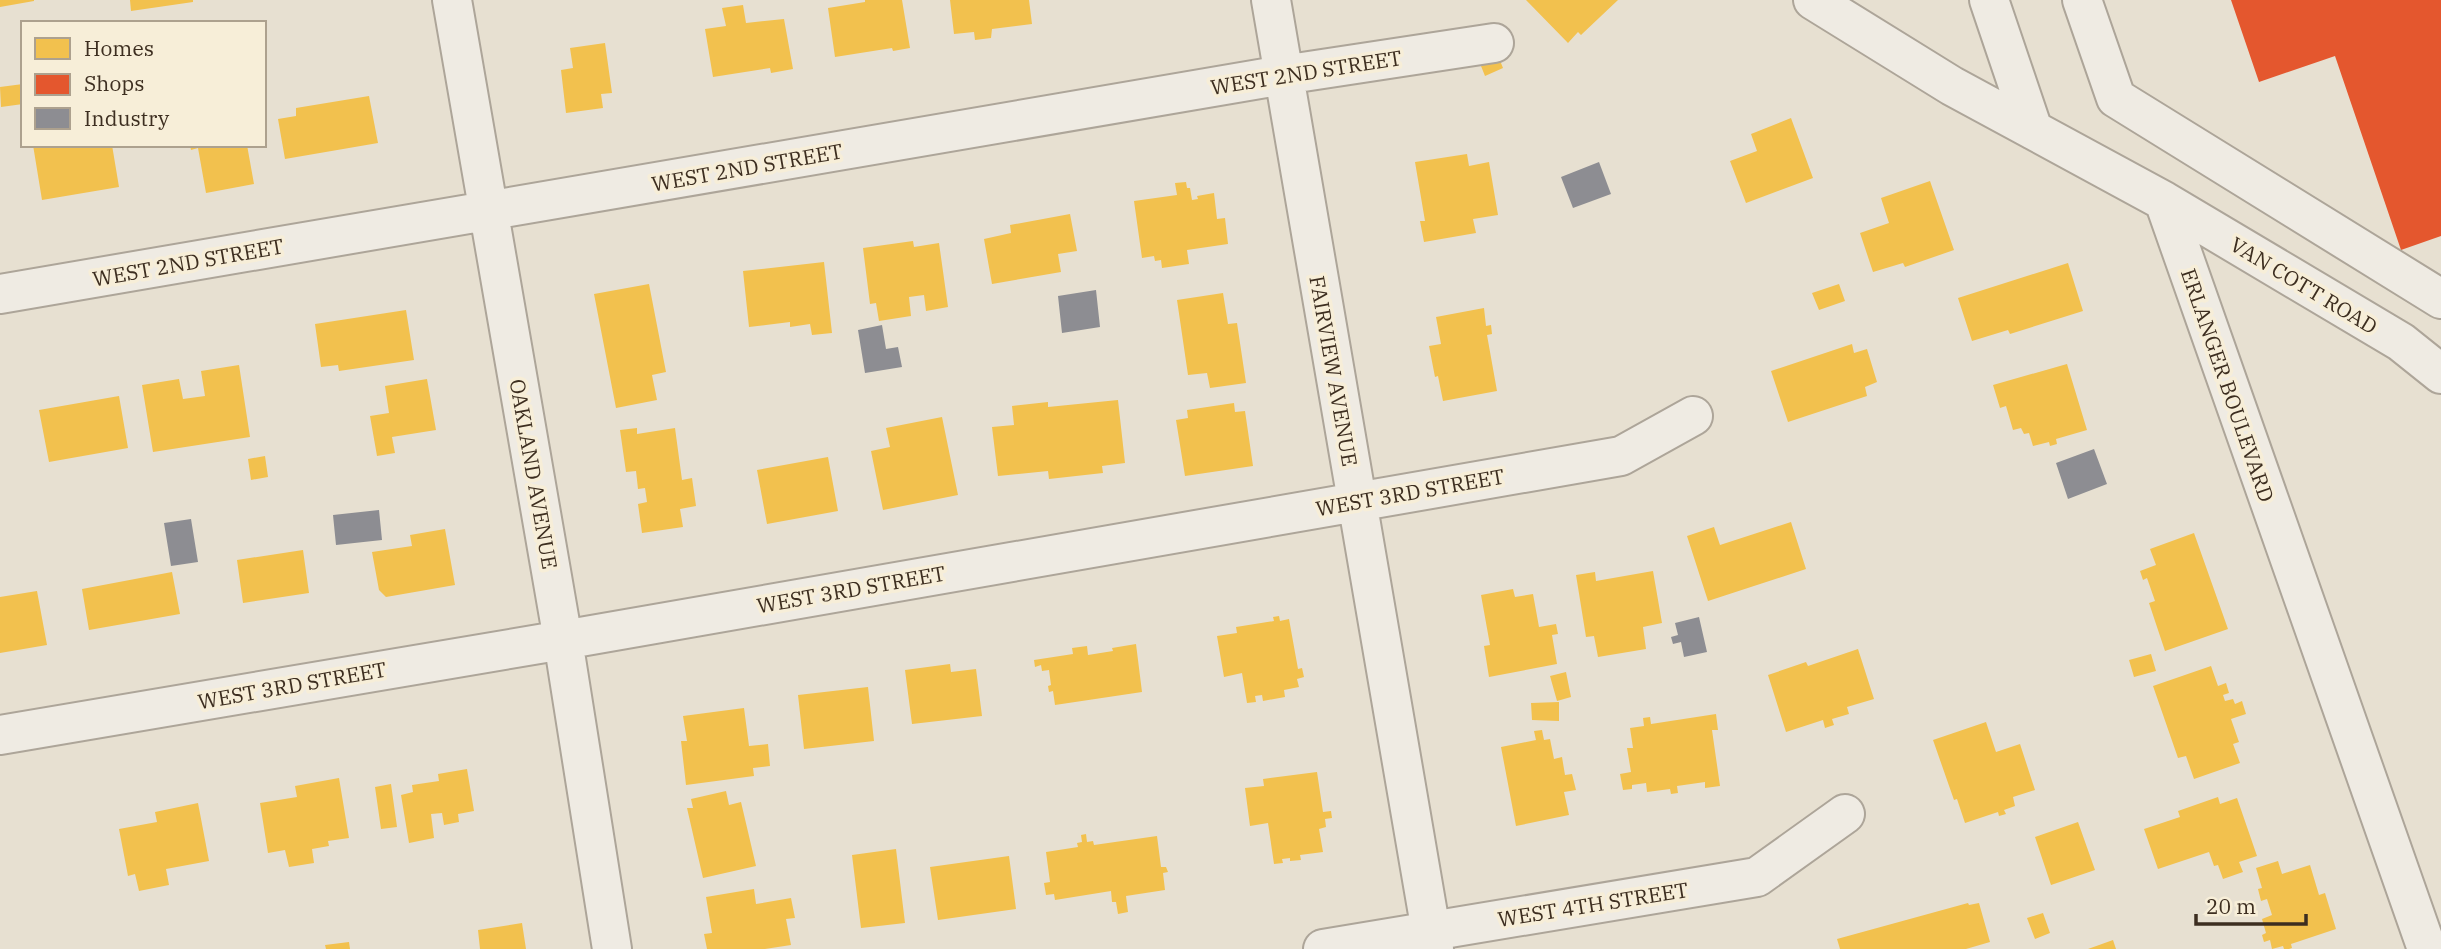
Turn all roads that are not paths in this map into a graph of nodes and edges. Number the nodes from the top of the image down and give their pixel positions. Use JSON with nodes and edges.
{"nodes":[{"id":1,"x":452,"y":0,"type":"edge"},
{"id":2,"x":1271,"y":0,"type":"edge"},
{"id":3,"x":1989,"y":0,"type":"edge"},
{"id":4,"x":2082,"y":0,"type":"edge"},
{"id":5,"x":1826,"y":4,"type":"edge"},
{"id":6,"x":1494,"y":43,"type":"dead end"},
{"id":7,"x":1283,"y":75,"type":"junction"},
{"id":8,"x":2033,"y":130,"type":"junction"},
{"id":9,"x":2164,"y":201,"type":"junction"},
{"id":10,"x":489,"y":212,"type":"junction"},
{"id":11,"x":0,"y":293,"type":"edge"},
{"id":12,"x":2441,"y":299,"type":"edge"},
{"id":13,"x":2441,"y":374,"type":"edge"},
{"id":14,"x":1693,"y":416,"type":"dead end"},
{"id":15,"x":1356,"y":501,"type":"junction"},
{"id":16,"x":563,"y":640,"type":"junction"},
{"id":17,"x":0,"y":734,"type":"edge"},
{"id":18,"x":1845,"y":814,"type":"dead end"},
{"id":19,"x":2429,"y":930,"type":"edge"},
{"id":20,"x":1432,"y":940,"type":"edge"},
{"id":21,"x":612,"y":949,"type":"edge"},
{"id":22,"x":1323,"y":949,"type":"edge"}],
"edges":[{"from":1,"to":10,"type":"street","name":"OAKLAND AVENUE"},
{"from":2,"to":7,"type":"street","name":"FAIRVIEW AVENUE"},
{"from":3,"to":8,"type":"street"},
{"from":4,"to":12,"type":"street"},
{"from":5,"to":8,"type":"street"},
{"from":6,"to":7,"type":"street","name":"WEST 2ND STREET"},
{"from":7,"to":10,"type":"street","name":"WEST 2ND STREET"},
{"from":7,"to":15,"type":"street","name":"FAIRVIEW AVENUE"},
{"from":8,"to":9,"type":"street"},
{"from":9,"to":13,"type":"street","name":"VAN COTT ROAD"},
{"from":9,"to":19,"type":"street","name":"ERLANGER BOULEVARD"},
{"from":10,"to":11,"type":"street","name":"WEST 2ND STREET"},
{"from":10,"to":16,"type":"street","name":"OAKLAND AVENUE"},
{"from":14,"to":15,"type":"street","name":"WEST 3RD STREET"},
{"from":15,"to":16,"type":"street","name":"WEST 3RD STREET"},
{"from":15,"to":20,"type":"street","name":"FAIRVIEW AVENUE"},
{"from":16,"to":17,"type":"street","name":"WEST 3RD STREET"},
{"from":16,"to":21,"type":"street","name":"OAKLAND AVENUE"},
{"from":18,"to":20,"type":"street","name":"WEST 4TH STREET"},
{"from":20,"to":22,"type":"street","name":"WEST 4TH STREET"}]}
